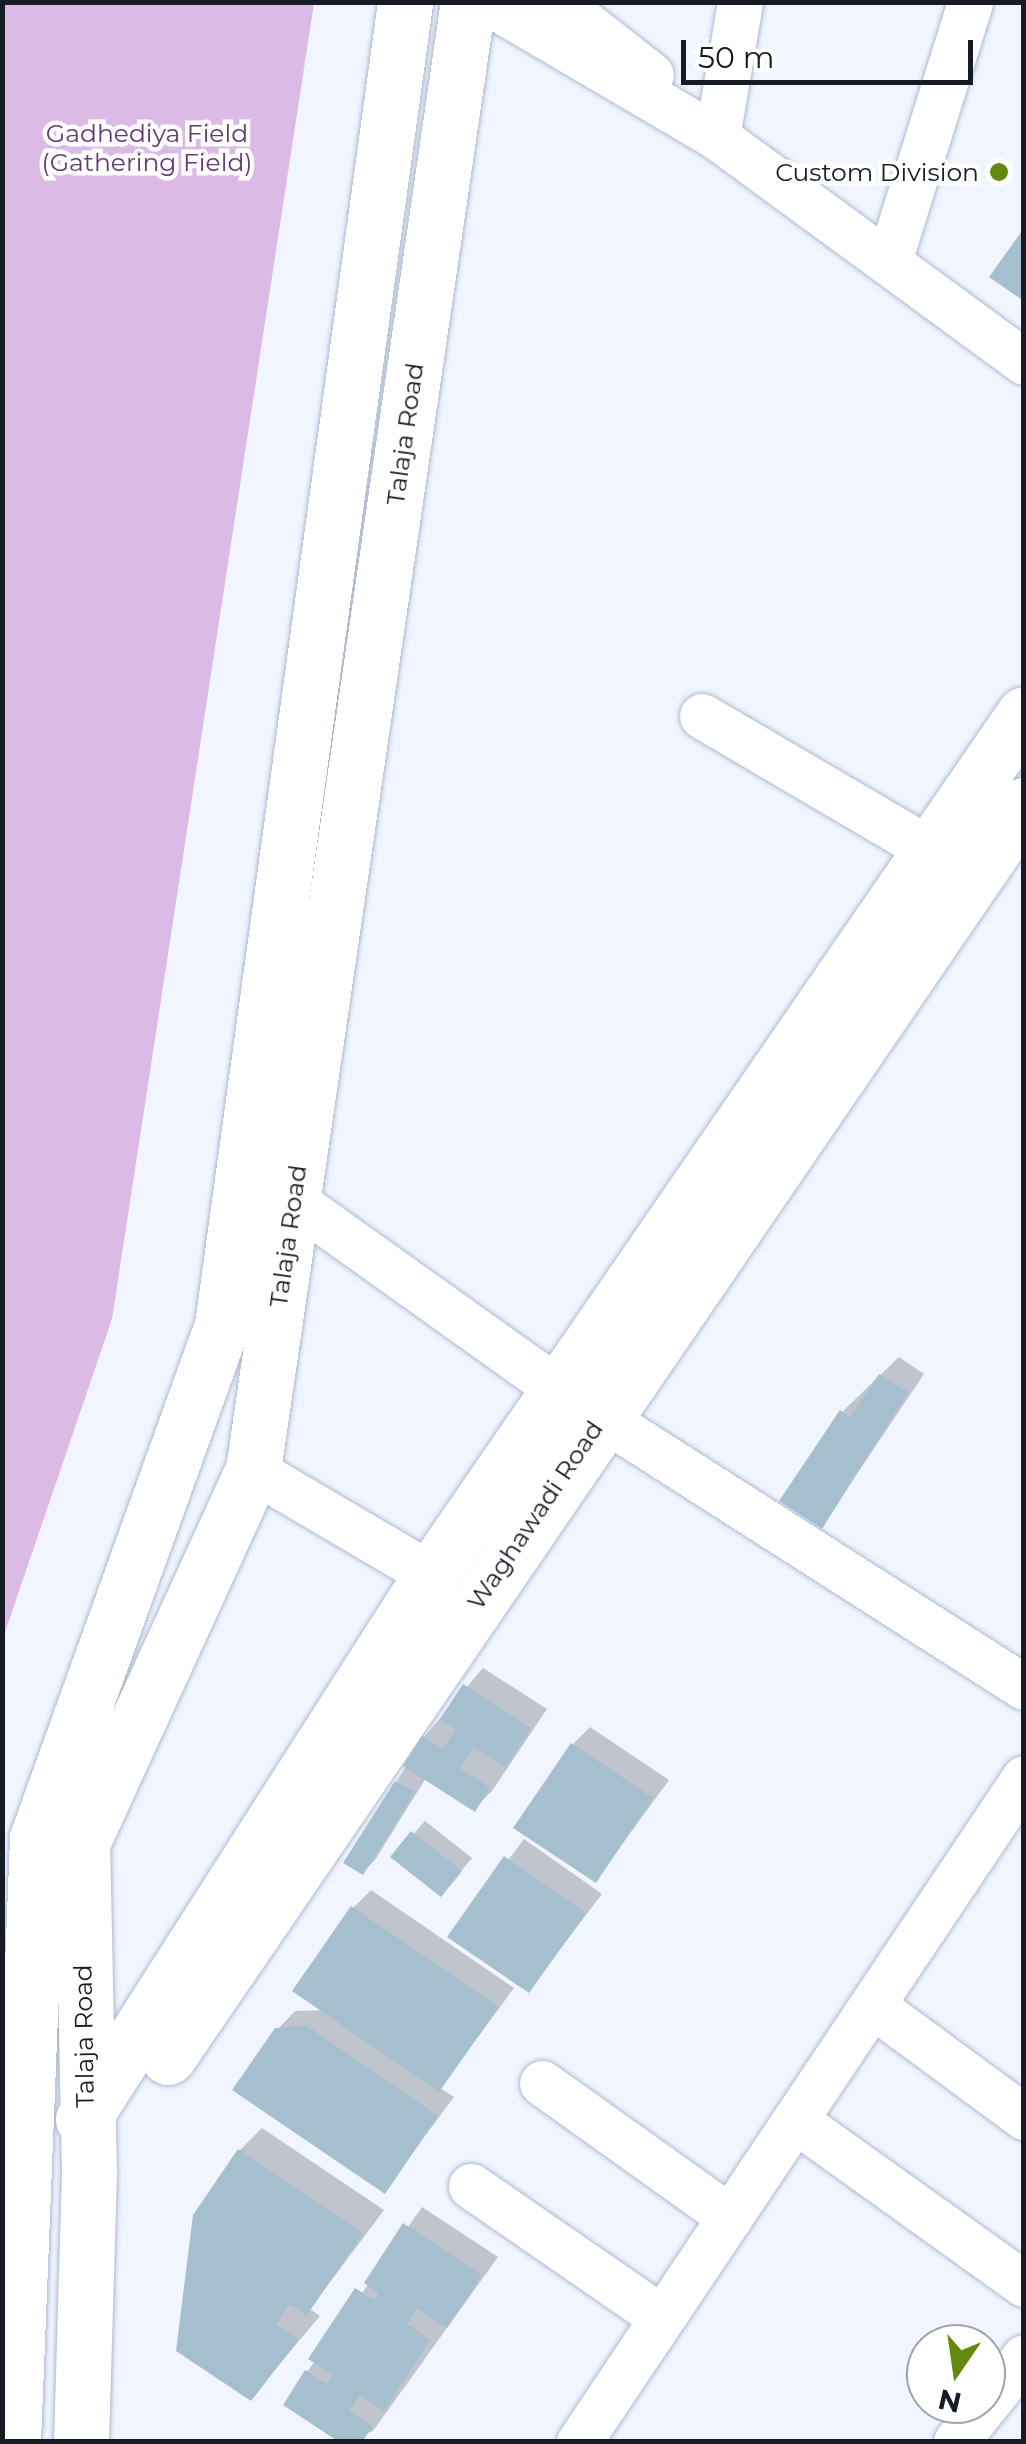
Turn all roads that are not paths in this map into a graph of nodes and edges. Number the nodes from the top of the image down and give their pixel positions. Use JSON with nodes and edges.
{"nodes":[{"id":1,"x":405,"y":2,"type":"edge"},
{"id":2,"x":468,"y":2,"type":"edge"},
{"id":3,"x":488,"y":2,"type":"edge"},
{"id":4,"x":558,"y":2,"type":"edge"},
{"id":5,"x":740,"y":2,"type":"edge"},
{"id":6,"x":970,"y":2,"type":"edge"},
{"id":7,"x":702,"y":128,"type":"junction"},
{"id":8,"x":889,"y":261,"type":"junction"},
{"id":9,"x":1024,"y":362,"type":"edge"},
{"id":10,"x":1024,"y":714,"type":"edge"},
{"id":11,"x":702,"y":716,"type":"dead end"},
{"id":12,"x":295,"y":796,"type":"junction"},
{"id":13,"x":1024,"y":805,"type":"edge"},
{"id":14,"x":351,"y":808,"type":"junction"},
{"id":15,"x":930,"y":850,"type":"junction"},
{"id":16,"x":241,"y":1184,"type":"junction"},
{"id":17,"x":294,"y":1200,"type":"junction"},
{"id":18,"x":580,"y":1404,"type":"junction"},
{"id":19,"x":253,"y":1470,"type":"junction"},
{"id":20,"x":431,"y":1575,"type":"junction"},
{"id":21,"x":1024,"y":1687,"type":"edge"},
{"id":22,"x":1024,"y":1778,"type":"edge"},
{"id":23,"x":82,"y":1843,"type":"junction"},
{"id":24,"x":18,"y":1908,"type":"edge"},
{"id":25,"x":872,"y":2006,"type":"junction"},
{"id":26,"x":542,"y":2083,"type":"dead end"},
{"id":27,"x":1024,"y":2117,"type":"edge"},
{"id":28,"x":86,"y":2119,"type":"junction"},
{"id":29,"x":795,"y":2120,"type":"junction"},
{"id":30,"x":25,"y":2132,"type":"junction"},
{"id":31,"x":89,"y":2174,"type":"junction"},
{"id":32,"x":471,"y":2186,"type":"dead end"},
{"id":33,"x":23,"y":2187,"type":"junction"},
{"id":34,"x":730,"y":2217,"type":"junction"},
{"id":35,"x":1024,"y":2284,"type":"edge"},
{"id":36,"x":662,"y":2318,"type":"junction"},
{"id":37,"x":1024,"y":2356,"type":"edge"},
{"id":38,"x":1006,"y":2379,"type":"edge"},
{"id":39,"x":13,"y":2442,"type":"edge"},
{"id":40,"x":81,"y":2442,"type":"edge"},
{"id":41,"x":579,"y":2442,"type":"edge"}],
"edges":[{"from":1,"to":12,"type":"main road","name":"Talaja Road"},
{"from":2,"to":14,"type":"main road","name":"Talaja Road"},
{"from":3,"to":7,"type":"street"},
{"from":4,"to":7,"type":"street"},
{"from":5,"to":7,"type":"street"},
{"from":6,"to":8,"type":"street"},
{"from":7,"to":8,"type":"street"},
{"from":8,"to":9,"type":"street"},
{"from":10,"to":15,"type":"main road","name":"Waghawadi Road"},
{"from":11,"to":15,"type":"street"},
{"from":12,"to":14,"type":"main road"},
{"from":12,"to":16,"type":"main road","name":"Talaja Road"},
{"from":13,"to":18,"type":"main road","name":"Waghawadi Road"},
{"from":14,"to":17,"type":"main road","name":"Talaja Road"},
{"from":15,"to":18,"type":"main road","name":"Waghawadi Road"},
{"from":16,"to":17,"type":"street"},
{"from":16,"to":24,"type":"main road","name":"Talaja Road"},
{"from":17,"to":18,"type":"street"},
{"from":17,"to":19,"type":"main road","name":"Talaja Road"},
{"from":18,"to":20,"type":"main road","name":"Waghawadi Road"},
{"from":18,"to":21,"type":"street"},
{"from":18,"to":31,"type":"main road","name":"Waghawadi Road"},
{"from":19,"to":20,"type":"street"},
{"from":19,"to":23,"type":"main road","name":"Talaja Road"},
{"from":20,"to":28,"type":"main road","name":"Waghawadi Road"},
{"from":22,"to":25,"type":"street"},
{"from":23,"to":24,"type":"street"},
{"from":23,"to":28,"type":"main road","name":"Talaja Road"},
{"from":24,"to":30,"type":"main road","name":"Talaja Road"},
{"from":25,"to":27,"type":"street"},
{"from":25,"to":29,"type":"street"},
{"from":26,"to":34,"type":"street"},
{"from":28,"to":30,"type":"main road"},
{"from":28,"to":31,"type":"main road","name":"Talaja Road"},
{"from":29,"to":34,"type":"street"},
{"from":29,"to":35,"type":"street"},
{"from":30,"to":33,"type":"main road","name":"Talaja Road"},
{"from":31,"to":33,"type":"main road"},
{"from":31,"to":40,"type":"main road","name":"Talaja Road"},
{"from":32,"to":36,"type":"street"},
{"from":33,"to":39,"type":"main road","name":"Talaja Road"},
{"from":34,"to":36,"type":"street"},
{"from":36,"to":41,"type":"street"},
{"from":37,"to":38,"type":"street"}]}
